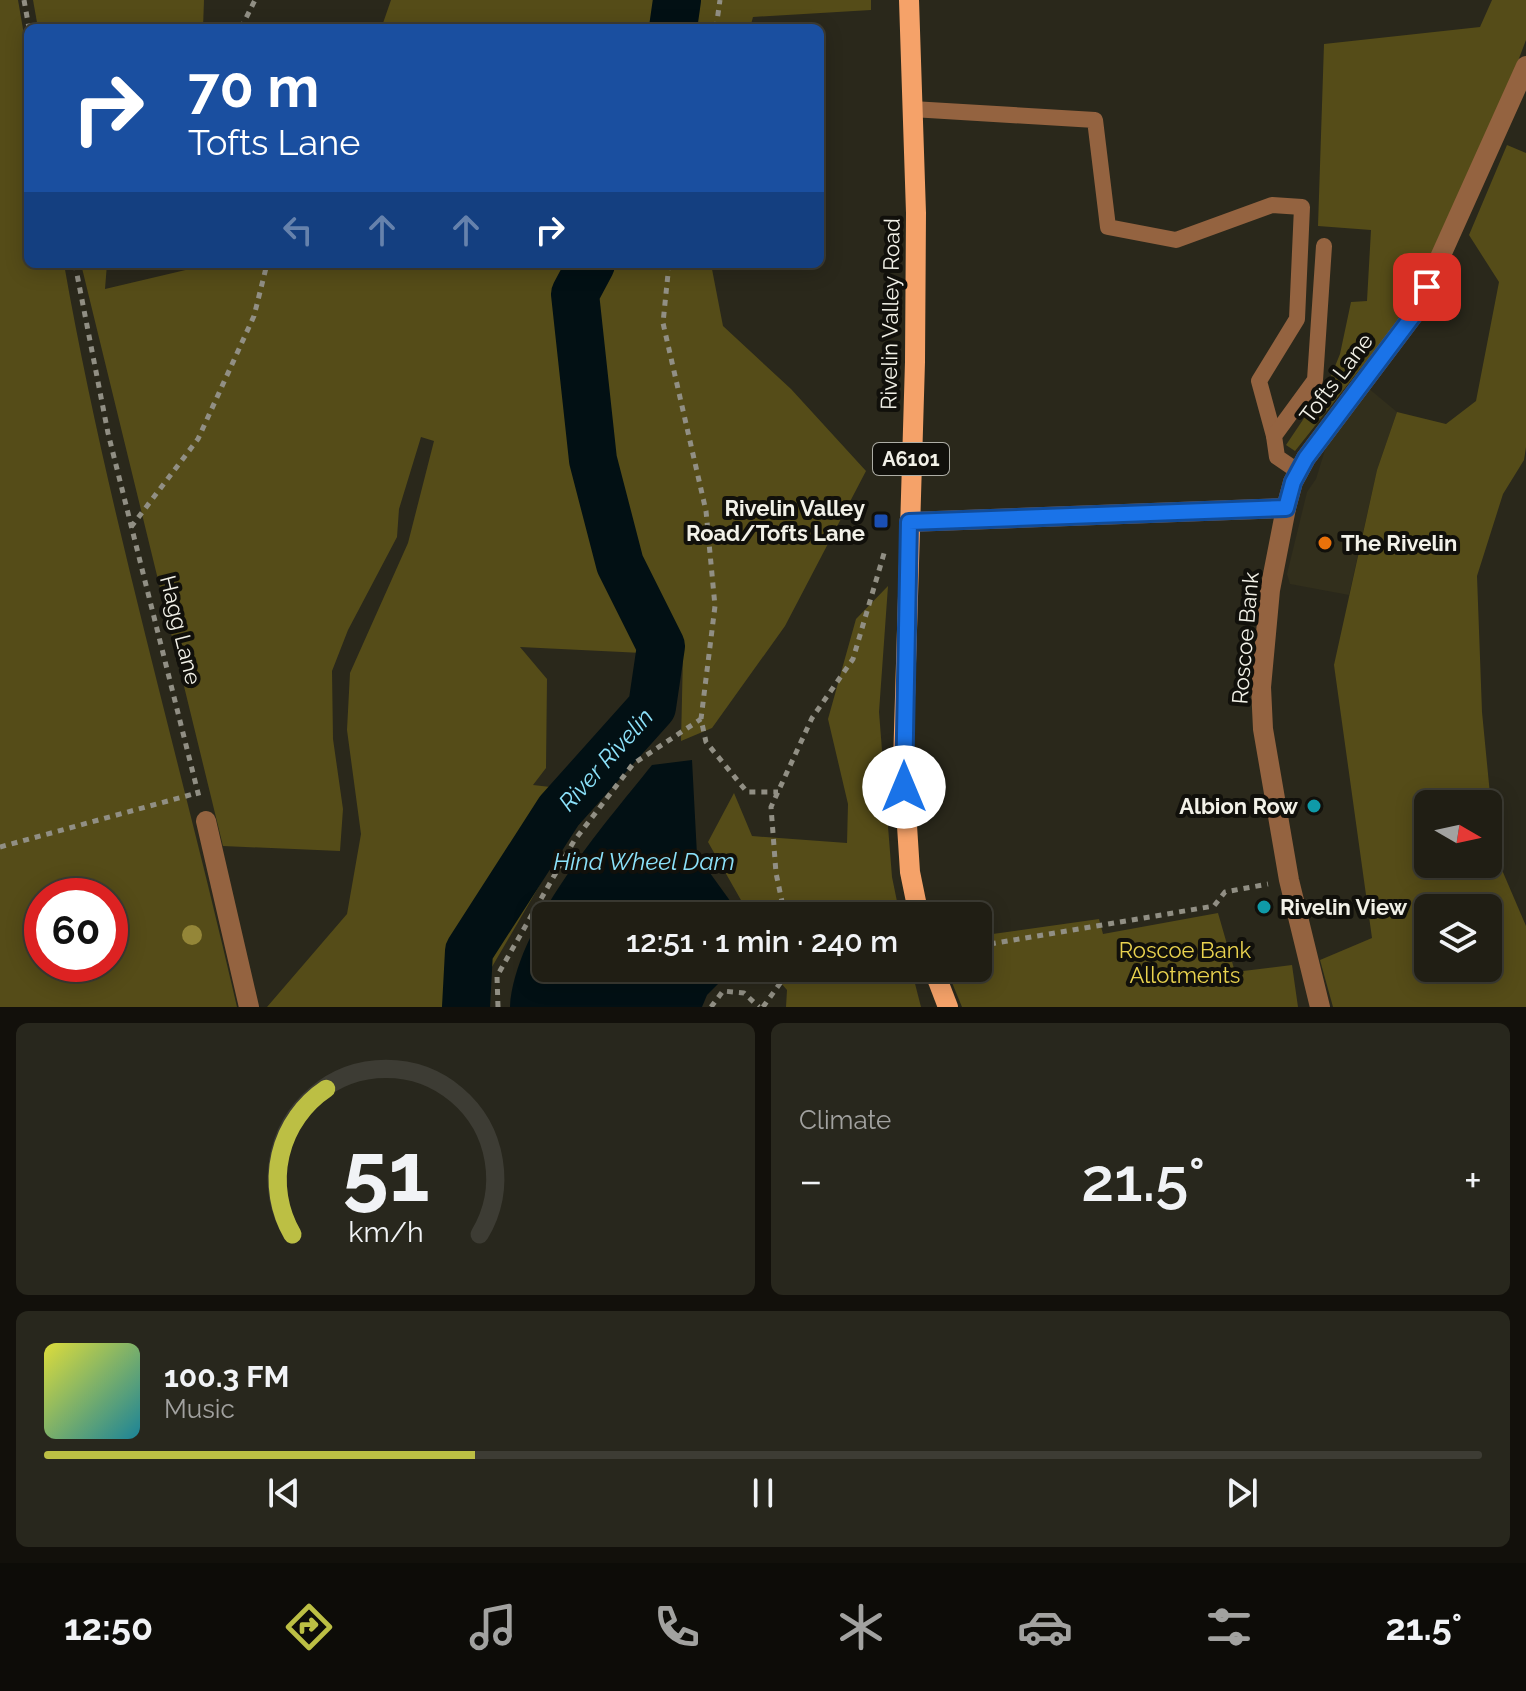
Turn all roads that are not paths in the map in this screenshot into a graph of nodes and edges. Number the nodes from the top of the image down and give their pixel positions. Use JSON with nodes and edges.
{"nodes":[{"id":1,"x":909,"y":0,"type":"edge"},
{"id":2,"x":1526,"y":66,"type":"edge"},
{"id":3,"x":912,"y":109,"type":"junction"},
{"id":4,"x":1324,"y":246,"type":"dead end"},
{"id":5,"x":1274,"y":436,"type":"junction"},
{"id":6,"x":1299,"y":472,"type":"junction"},
{"id":7,"x":1286,"y":508,"type":"junction"},
{"id":8,"x":909,"y":522,"type":"junction"},
{"id":9,"x":206,"y":821,"type":"road end"},
{"id":10,"x":916,"y":902,"type":"edge"},
{"id":11,"x":938,"y":982,"type":"edge"},
{"id":12,"x":249,"y":1007,"type":"edge"},
{"id":13,"x":948,"y":1007,"type":"edge"},
{"id":14,"x":1320,"y":1007,"type":"edge"}],
"edges":[{"from":1,"to":3,"type":"main road","name":"Rivelin Valley Road","number":"A6101"},
{"from":2,"to":6,"type":"street","name":"Tofts Lane"},
{"from":3,"to":5,"type":"lane"},
{"from":3,"to":8,"type":"main road","name":"Rivelin Valley Road","number":"A6101"},
{"from":4,"to":5,"type":"lane"},
{"from":5,"to":6,"type":"lane"},
{"from":6,"to":7,"type":"street","name":"Tofts Lane"},
{"from":7,"to":8,"type":"street"},
{"from":7,"to":14,"type":"street","name":"Roscoe Bank"},
{"from":8,"to":10,"type":"main road","name":"Rivelin Valley Road","number":"A6101"},
{"from":9,"to":12,"type":"street"},
{"from":11,"to":13,"type":"main road"}]}
